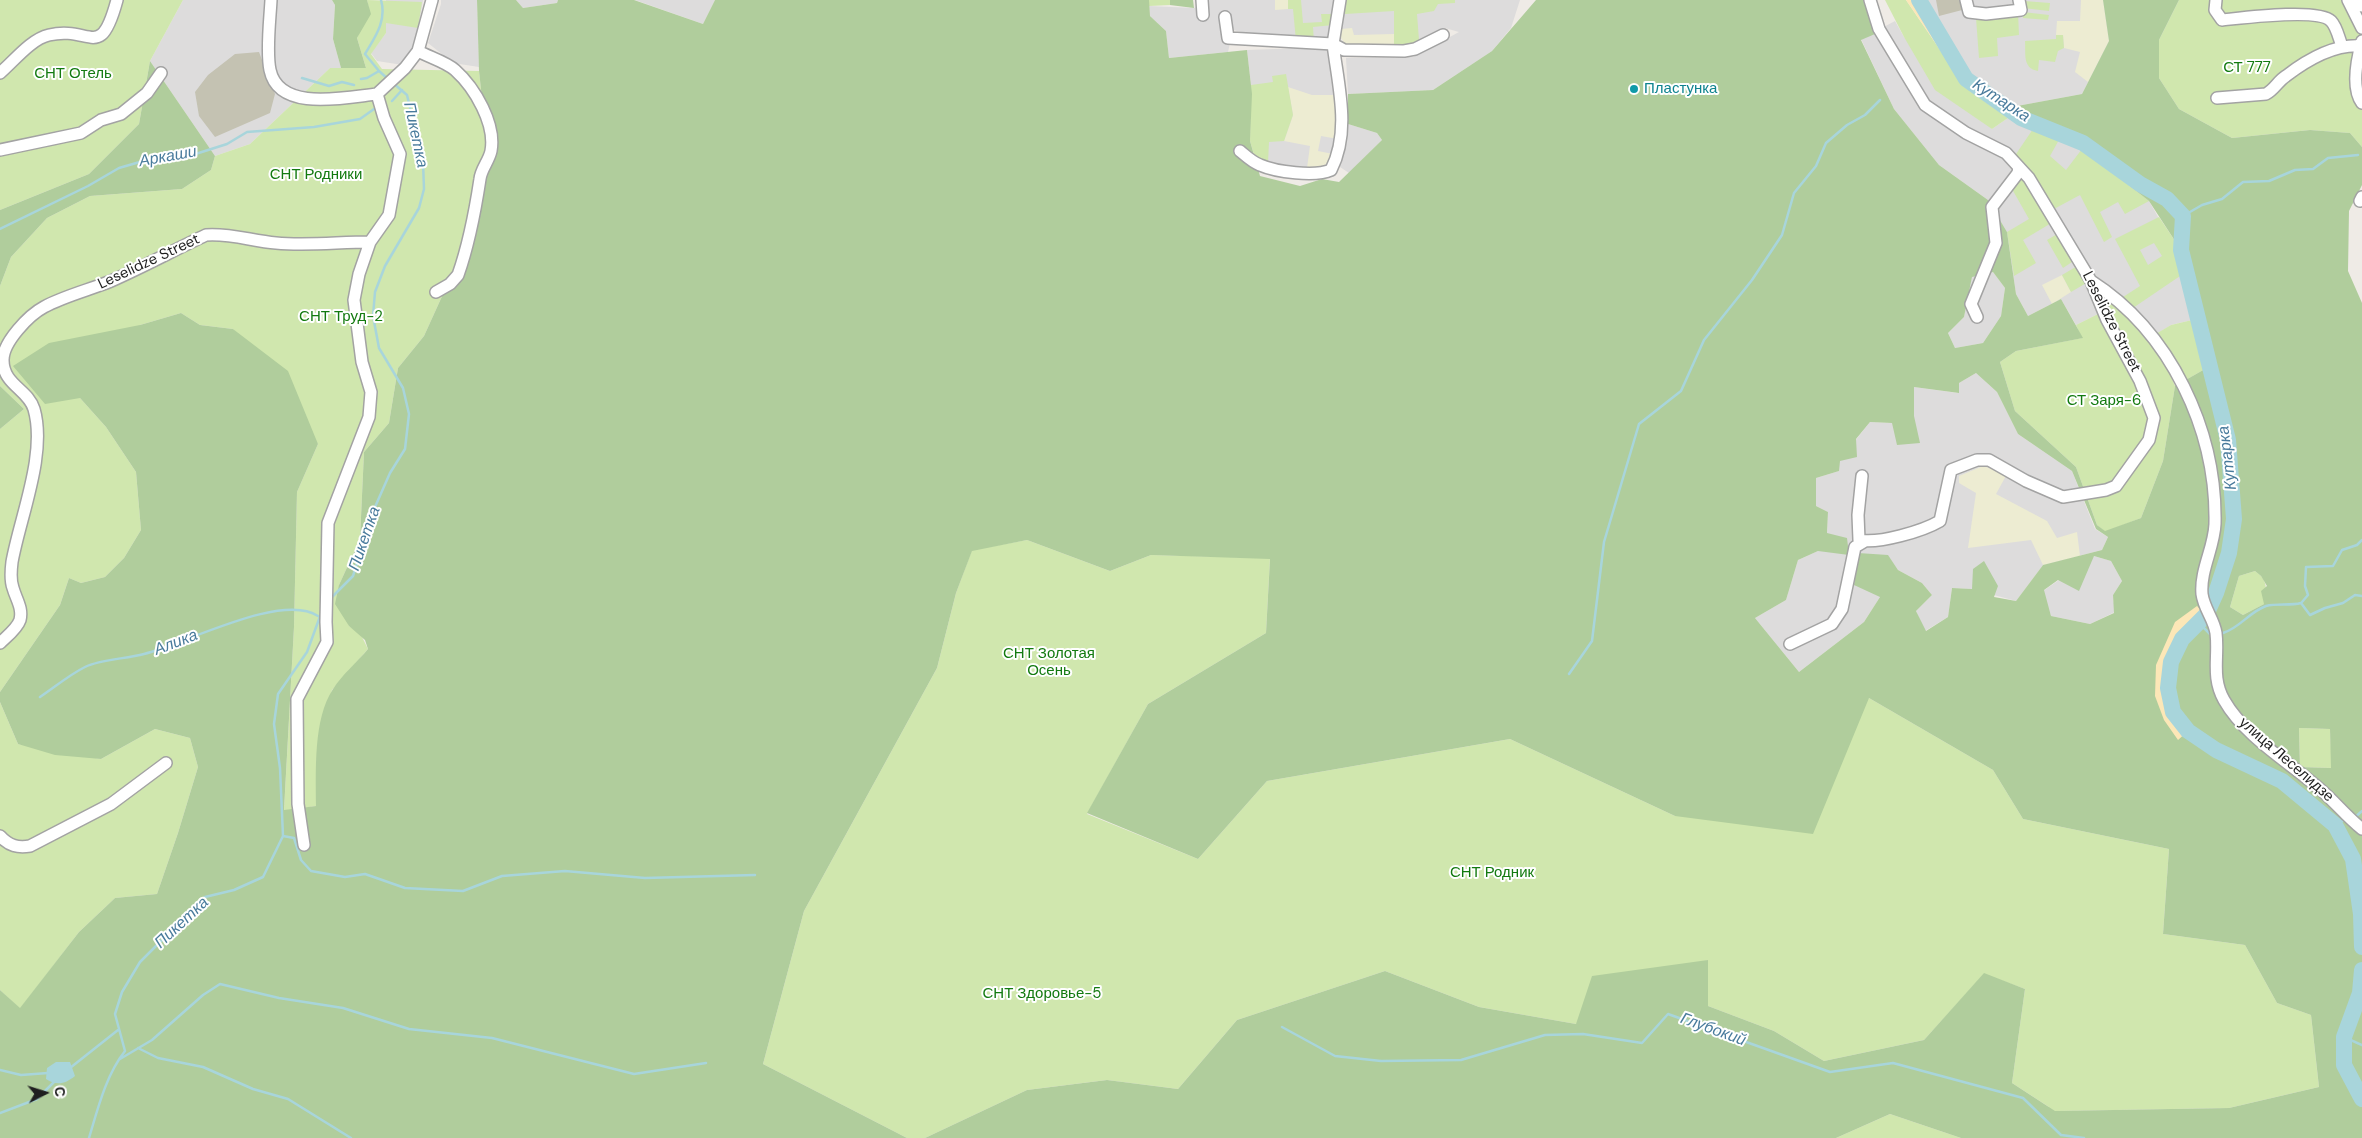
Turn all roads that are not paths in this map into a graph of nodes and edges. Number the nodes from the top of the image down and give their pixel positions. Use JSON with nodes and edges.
{"nodes":[{"id":1,"x":117,"y":0,"type":"edge"},
{"id":2,"x":271,"y":0,"type":"edge"},
{"id":3,"x":432,"y":0,"type":"edge"},
{"id":4,"x":1202,"y":0,"type":"edge"},
{"id":5,"x":1340,"y":0,"type":"edge"},
{"id":6,"x":1870,"y":0,"type":"edge"},
{"id":7,"x":1966,"y":0,"type":"edge"},
{"id":8,"x":2019,"y":0,"type":"edge"},
{"id":9,"x":2216,"y":0,"type":"edge"},
{"id":10,"x":2348,"y":0,"type":"edge"},
{"id":11,"x":2354,"y":0,"type":"edge"},
{"id":12,"x":2362,"y":6,"type":"edge"},
{"id":13,"x":1203,"y":15,"type":"dead end"},
{"id":14,"x":1225,"y":17,"type":"dead end"},
{"id":15,"x":2362,"y":28,"type":"edge"},
{"id":16,"x":1443,"y":35,"type":"dead end"},
{"id":17,"x":2361,"y":43,"type":"edge"},
{"id":18,"x":1333,"y":44,"type":"junction"},
{"id":19,"x":2342,"y":46,"type":"junction"},
{"id":20,"x":418,"y":51,"type":"junction"},
{"id":21,"x":0,"y":73,"type":"edge"},
{"id":22,"x":161,"y":73,"type":"dead end"},
{"id":23,"x":377,"y":94,"type":"junction"},
{"id":24,"x":2217,"y":98,"type":"dead end"},
{"id":25,"x":2362,"y":103,"type":"edge"},
{"id":26,"x":0,"y":150,"type":"edge"},
{"id":27,"x":1240,"y":151,"type":"dead end"},
{"id":28,"x":2019,"y":167,"type":"junction"},
{"id":29,"x":370,"y":242,"type":"junction"},
{"id":30,"x":2091,"y":281,"type":"junction"},
{"id":31,"x":436,"y":292,"type":"dead end"},
{"id":32,"x":1977,"y":317,"type":"dead end"},
{"id":33,"x":1862,"y":476,"type":"dead end"},
{"id":34,"x":1865,"y":541,"type":"junction"},
{"id":35,"x":0,"y":643,"type":"edge"},
{"id":36,"x":1790,"y":644,"type":"dead end"},
{"id":37,"x":166,"y":763,"type":"dead end"},
{"id":38,"x":2354,"y":822,"type":"edge"},
{"id":39,"x":0,"y":836,"type":"edge"},
{"id":40,"x":304,"y":845,"type":"dead end"}],
"edges":[{"from":1,"to":21,"type":"street"},
{"from":2,"to":23,"type":"street"},
{"from":3,"to":20,"type":"street"},
{"from":4,"to":13,"type":"street"},
{"from":5,"to":18,"type":"street"},
{"from":6,"to":28,"type":"street","name":"Leselidze Street"},
{"from":7,"to":8,"type":"street"},
{"from":9,"to":19,"type":"street"},
{"from":10,"to":15,"type":"street"},
{"from":11,"to":12,"type":"street"},
{"from":14,"to":18,"type":"street"},
{"from":16,"to":18,"type":"street"},
{"from":17,"to":19,"type":"street"},
{"from":17,"to":25,"type":"street"},
{"from":18,"to":27,"type":"street"},
{"from":19,"to":24,"type":"street"},
{"from":20,"to":23,"type":"street"},
{"from":20,"to":31,"type":"street"},
{"from":22,"to":26,"type":"street"},
{"from":23,"to":29,"type":"street"},
{"from":28,"to":30,"type":"street","name":"Leselidze Street"},
{"from":28,"to":32,"type":"street"},
{"from":29,"to":35,"type":"street","name":"Leselidze Street"},
{"from":29,"to":40,"type":"street"},
{"from":30,"to":34,"type":"street","name":"Leselidze Street"},
{"from":30,"to":38,"type":"street","name":"улица Леселидзе"},
{"from":33,"to":34,"type":"street"},
{"from":34,"to":36,"type":"street"},
{"from":37,"to":39,"type":"street"}]}
